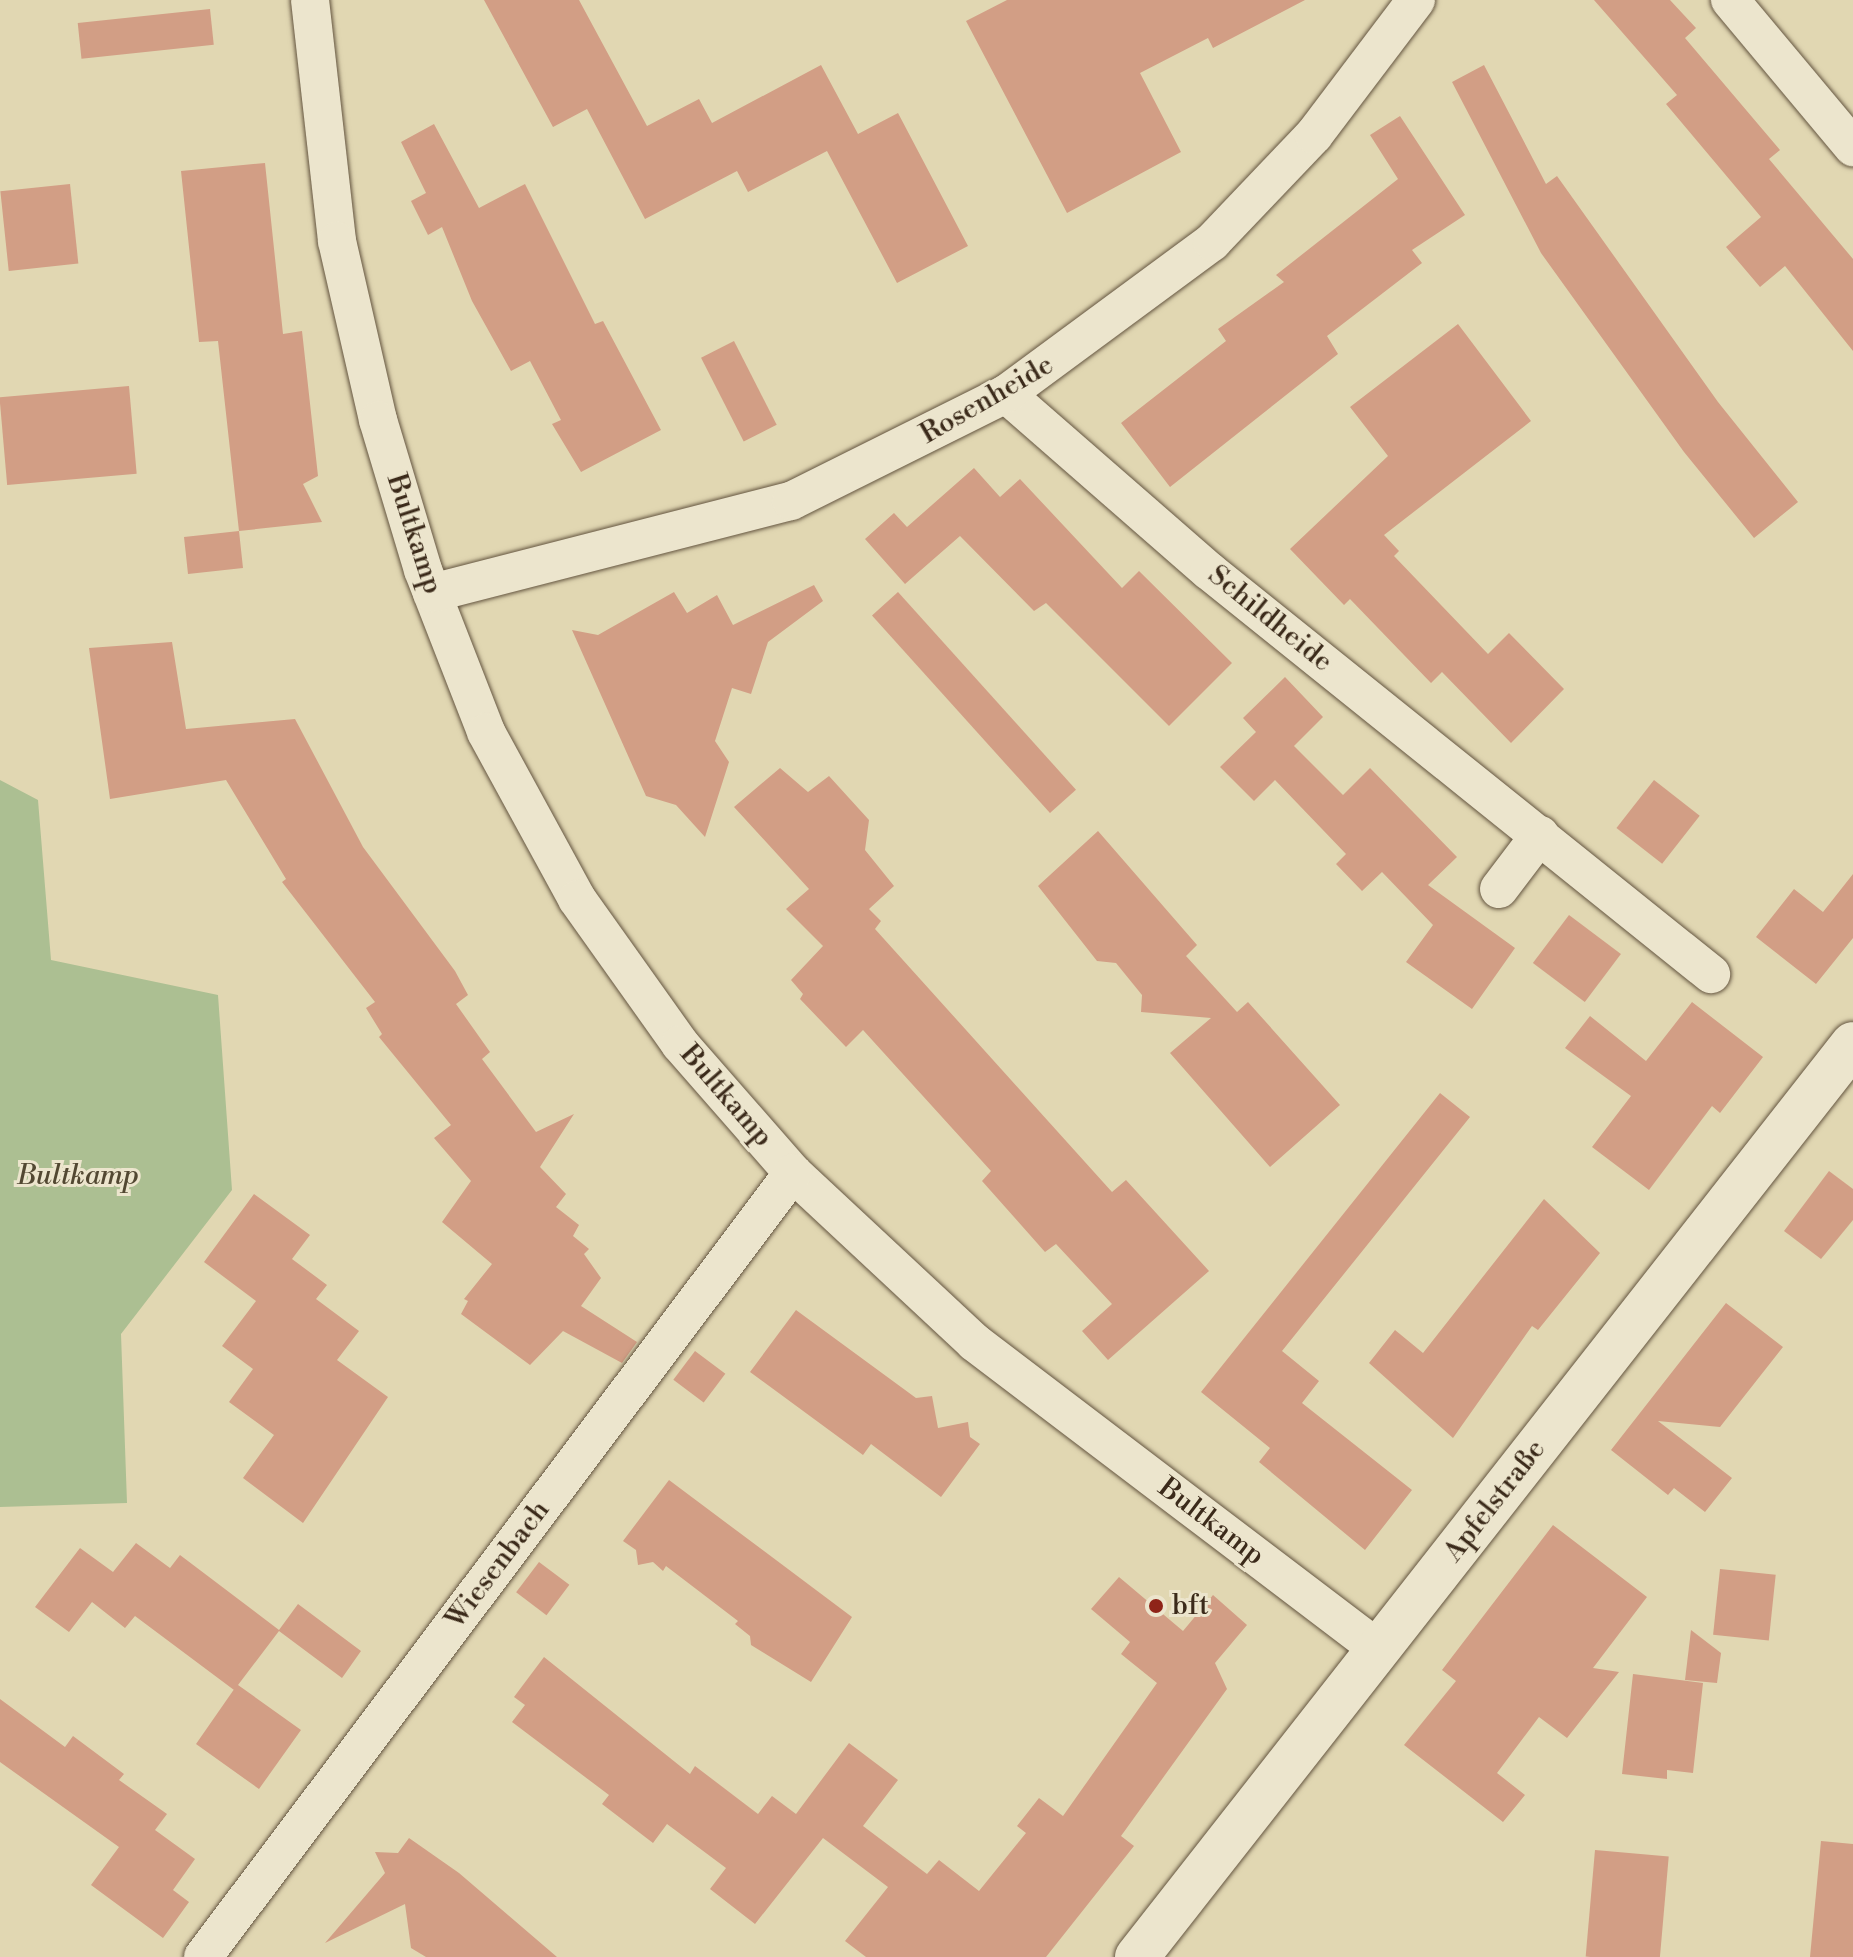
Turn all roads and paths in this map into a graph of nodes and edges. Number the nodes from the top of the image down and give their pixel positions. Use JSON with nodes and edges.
{"nodes":[{"id":1,"x":310,"y":0,"type":"edge"},
{"id":2,"x":1416,"y":0,"type":"edge"},
{"id":3,"x":1730,"y":0,"type":"edge"},
{"id":4,"x":1853,"y":147,"type":"edge"},
{"id":5,"x":1006,"y":394,"type":"junction"},
{"id":6,"x":432,"y":593,"type":"junction"},
{"id":7,"x":1540,"y":835,"type":"junction"},
{"id":8,"x":1499,"y":889,"type":"dead end"},
{"id":9,"x":1711,"y":974,"type":"dead end"},
{"id":10,"x":1853,"y":1044,"type":"edge"},
{"id":11,"x":793,"y":1173,"type":"junction"},
{"id":12,"x":1378,"y":1649,"type":"junction"},
{"id":13,"x":203,"y":1957,"type":"edge"},
{"id":14,"x":1137,"y":1957,"type":"edge"}],
"edges":[{"from":1,"to":6,"type":"street","name":"Bultkamp"},
{"from":2,"to":5,"type":"street","name":"Rosenheide"},
{"from":3,"to":4,"type":"street"},
{"from":5,"to":6,"type":"street","name":"Rosenheide"},
{"from":5,"to":7,"type":"street","name":"Schildheide"},
{"from":6,"to":11,"type":"street","name":"Bultkamp"},
{"from":7,"to":8,"type":"street"},
{"from":7,"to":9,"type":"street","name":"Schildheide"},
{"from":10,"to":12,"type":"street","name":"Apfelstraße"},
{"from":11,"to":12,"type":"street","name":"Bultkamp"},
{"from":11,"to":13,"type":"street","name":"Wiesenbach"},
{"from":12,"to":14,"type":"street","name":"Apfelstraße"}]}
